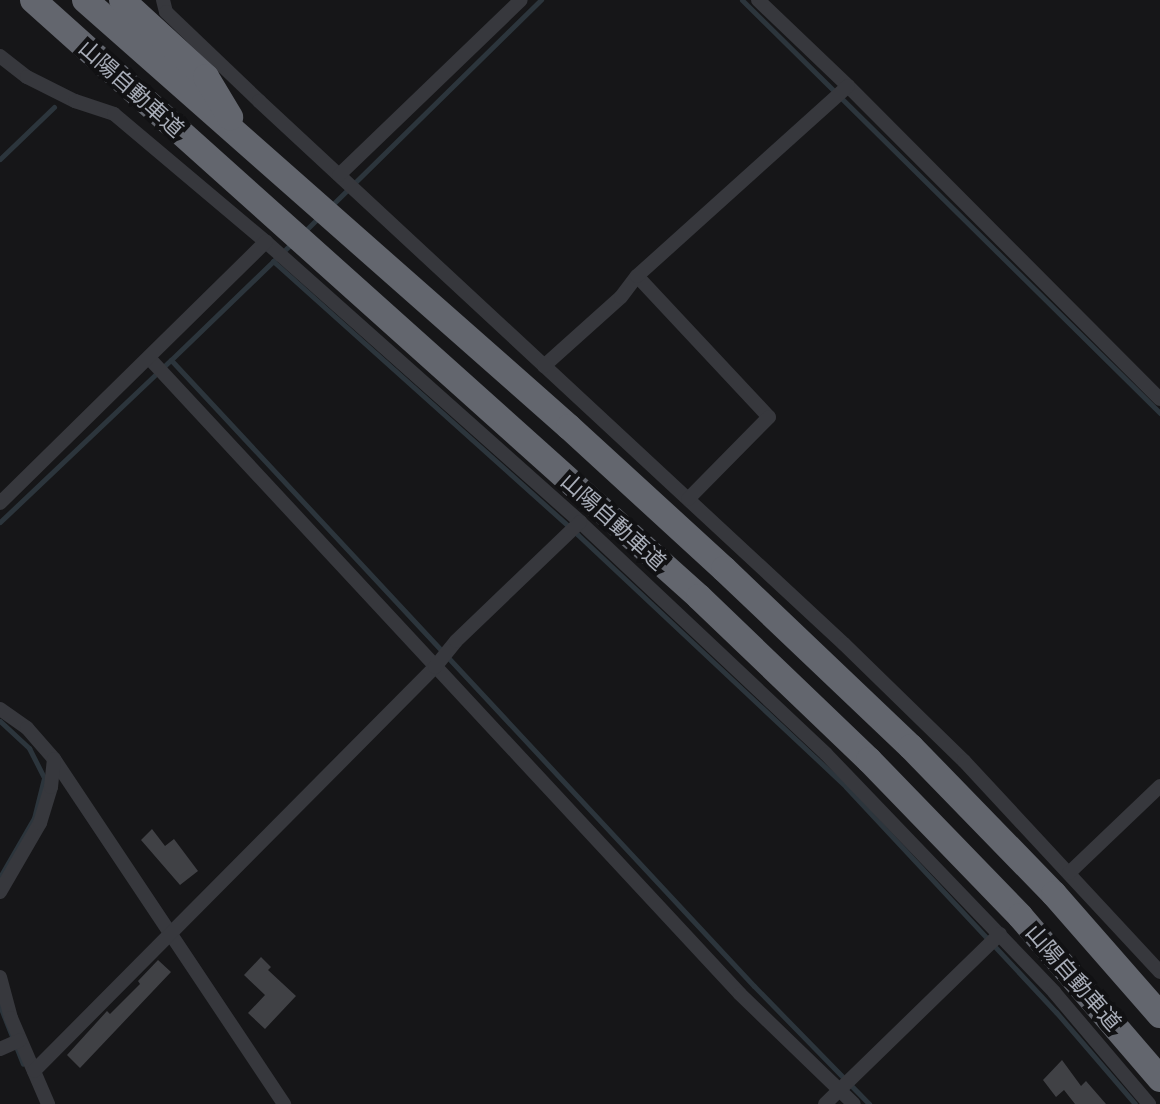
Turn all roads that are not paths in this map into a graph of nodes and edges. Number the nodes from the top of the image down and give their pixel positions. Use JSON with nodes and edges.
{"nodes":[{"id":1,"x":18,"y":0,"type":"edge"},
{"id":2,"x":33,"y":0,"type":"edge"},
{"id":3,"x":85,"y":0,"type":"edge"},
{"id":4,"x":163,"y":0,"type":"edge"},
{"id":5,"x":521,"y":0,"type":"edge"},
{"id":6,"x":758,"y":0,"type":"edge"},
{"id":7,"x":125,"y":14,"type":"edge"},
{"id":8,"x":95,"y":54,"type":"junction"},
{"id":9,"x":0,"y":56,"type":"edge"},
{"id":10,"x":842,"y":92,"type":"junction"},
{"id":11,"x":342,"y":178,"type":"junction"},
{"id":12,"x":270,"y":245,"type":"junction"},
{"id":13,"x":637,"y":276,"type":"junction"},
{"id":14,"x":157,"y":366,"type":"junction"},
{"id":15,"x":544,"y":366,"type":"junction"},
{"id":16,"x":1160,"y":399,"type":"edge"},
{"id":17,"x":688,"y":499,"type":"junction"},
{"id":18,"x":0,"y":503,"type":"edge"},
{"id":19,"x":575,"y":528,"type":"junction"},
{"id":20,"x":441,"y":660,"type":"junction"},
{"id":21,"x":0,"y":709,"type":"edge"},
{"id":22,"x":54,"y":759,"type":"junction"},
{"id":23,"x":1160,"y":786,"type":"edge"},
{"id":24,"x":1069,"y":873,"type":"junction"},
{"id":25,"x":0,"y":892,"type":"edge"},
{"id":26,"x":169,"y":931,"type":"junction"},
{"id":27,"x":994,"y":939,"type":"junction"},
{"id":28,"x":1160,"y":972,"type":"edge"},
{"id":29,"x":0,"y":977,"type":"edge"},
{"id":30,"x":1160,"y":1015,"type":"edge"},
{"id":31,"x":12,"y":1044,"type":"edge"},
{"id":32,"x":34,"y":1071,"type":"junction"},
{"id":33,"x":1160,"y":1079,"type":"edge"},
{"id":34,"x":846,"y":1083,"type":"junction"},
{"id":35,"x":48,"y":1104,"type":"edge"},
{"id":36,"x":284,"y":1104,"type":"edge"},
{"id":37,"x":825,"y":1104,"type":"edge"},
{"id":38,"x":854,"y":1104,"type":"edge"},
{"id":39,"x":1149,"y":1104,"type":"edge"}],
"edges":[{"from":1,"to":8,"type":"highway"},
{"from":2,"to":8,"type":"highway","name":"山陽自動車道"},
{"from":3,"to":7,"type":"highway","name":"山陽自動車道"},
{"from":4,"to":11,"type":"street"},
{"from":5,"to":11,"type":"street"},
{"from":6,"to":10,"type":"street"},
{"from":7,"to":30,"type":"highway","name":"山陽自動車道"},
{"from":8,"to":33,"type":"highway","name":"山陽自動車道"},
{"from":9,"to":12,"type":"street"},
{"from":10,"to":13,"type":"street"},
{"from":10,"to":16,"type":"street"},
{"from":11,"to":15,"type":"street"},
{"from":12,"to":14,"type":"street"},
{"from":12,"to":19,"type":"street"},
{"from":13,"to":15,"type":"street"},
{"from":13,"to":17,"type":"street"},
{"from":14,"to":18,"type":"street"},
{"from":14,"to":20,"type":"street"},
{"from":15,"to":17,"type":"street"},
{"from":17,"to":24,"type":"street"},
{"from":19,"to":20,"type":"street"},
{"from":19,"to":27,"type":"street"},
{"from":20,"to":26,"type":"street"},
{"from":20,"to":34,"type":"street"},
{"from":21,"to":22,"type":"street"},
{"from":22,"to":25,"type":"street"},
{"from":22,"to":26,"type":"street"},
{"from":23,"to":24,"type":"street"},
{"from":24,"to":28,"type":"street"},
{"from":26,"to":32,"type":"street"},
{"from":26,"to":36,"type":"street"},
{"from":27,"to":34,"type":"street"},
{"from":27,"to":39,"type":"street"},
{"from":29,"to":31,"type":"street"},
{"from":31,"to":32,"type":"street"},
{"from":32,"to":35,"type":"street"},
{"from":34,"to":37,"type":"street"},
{"from":34,"to":38,"type":"street"}]}
